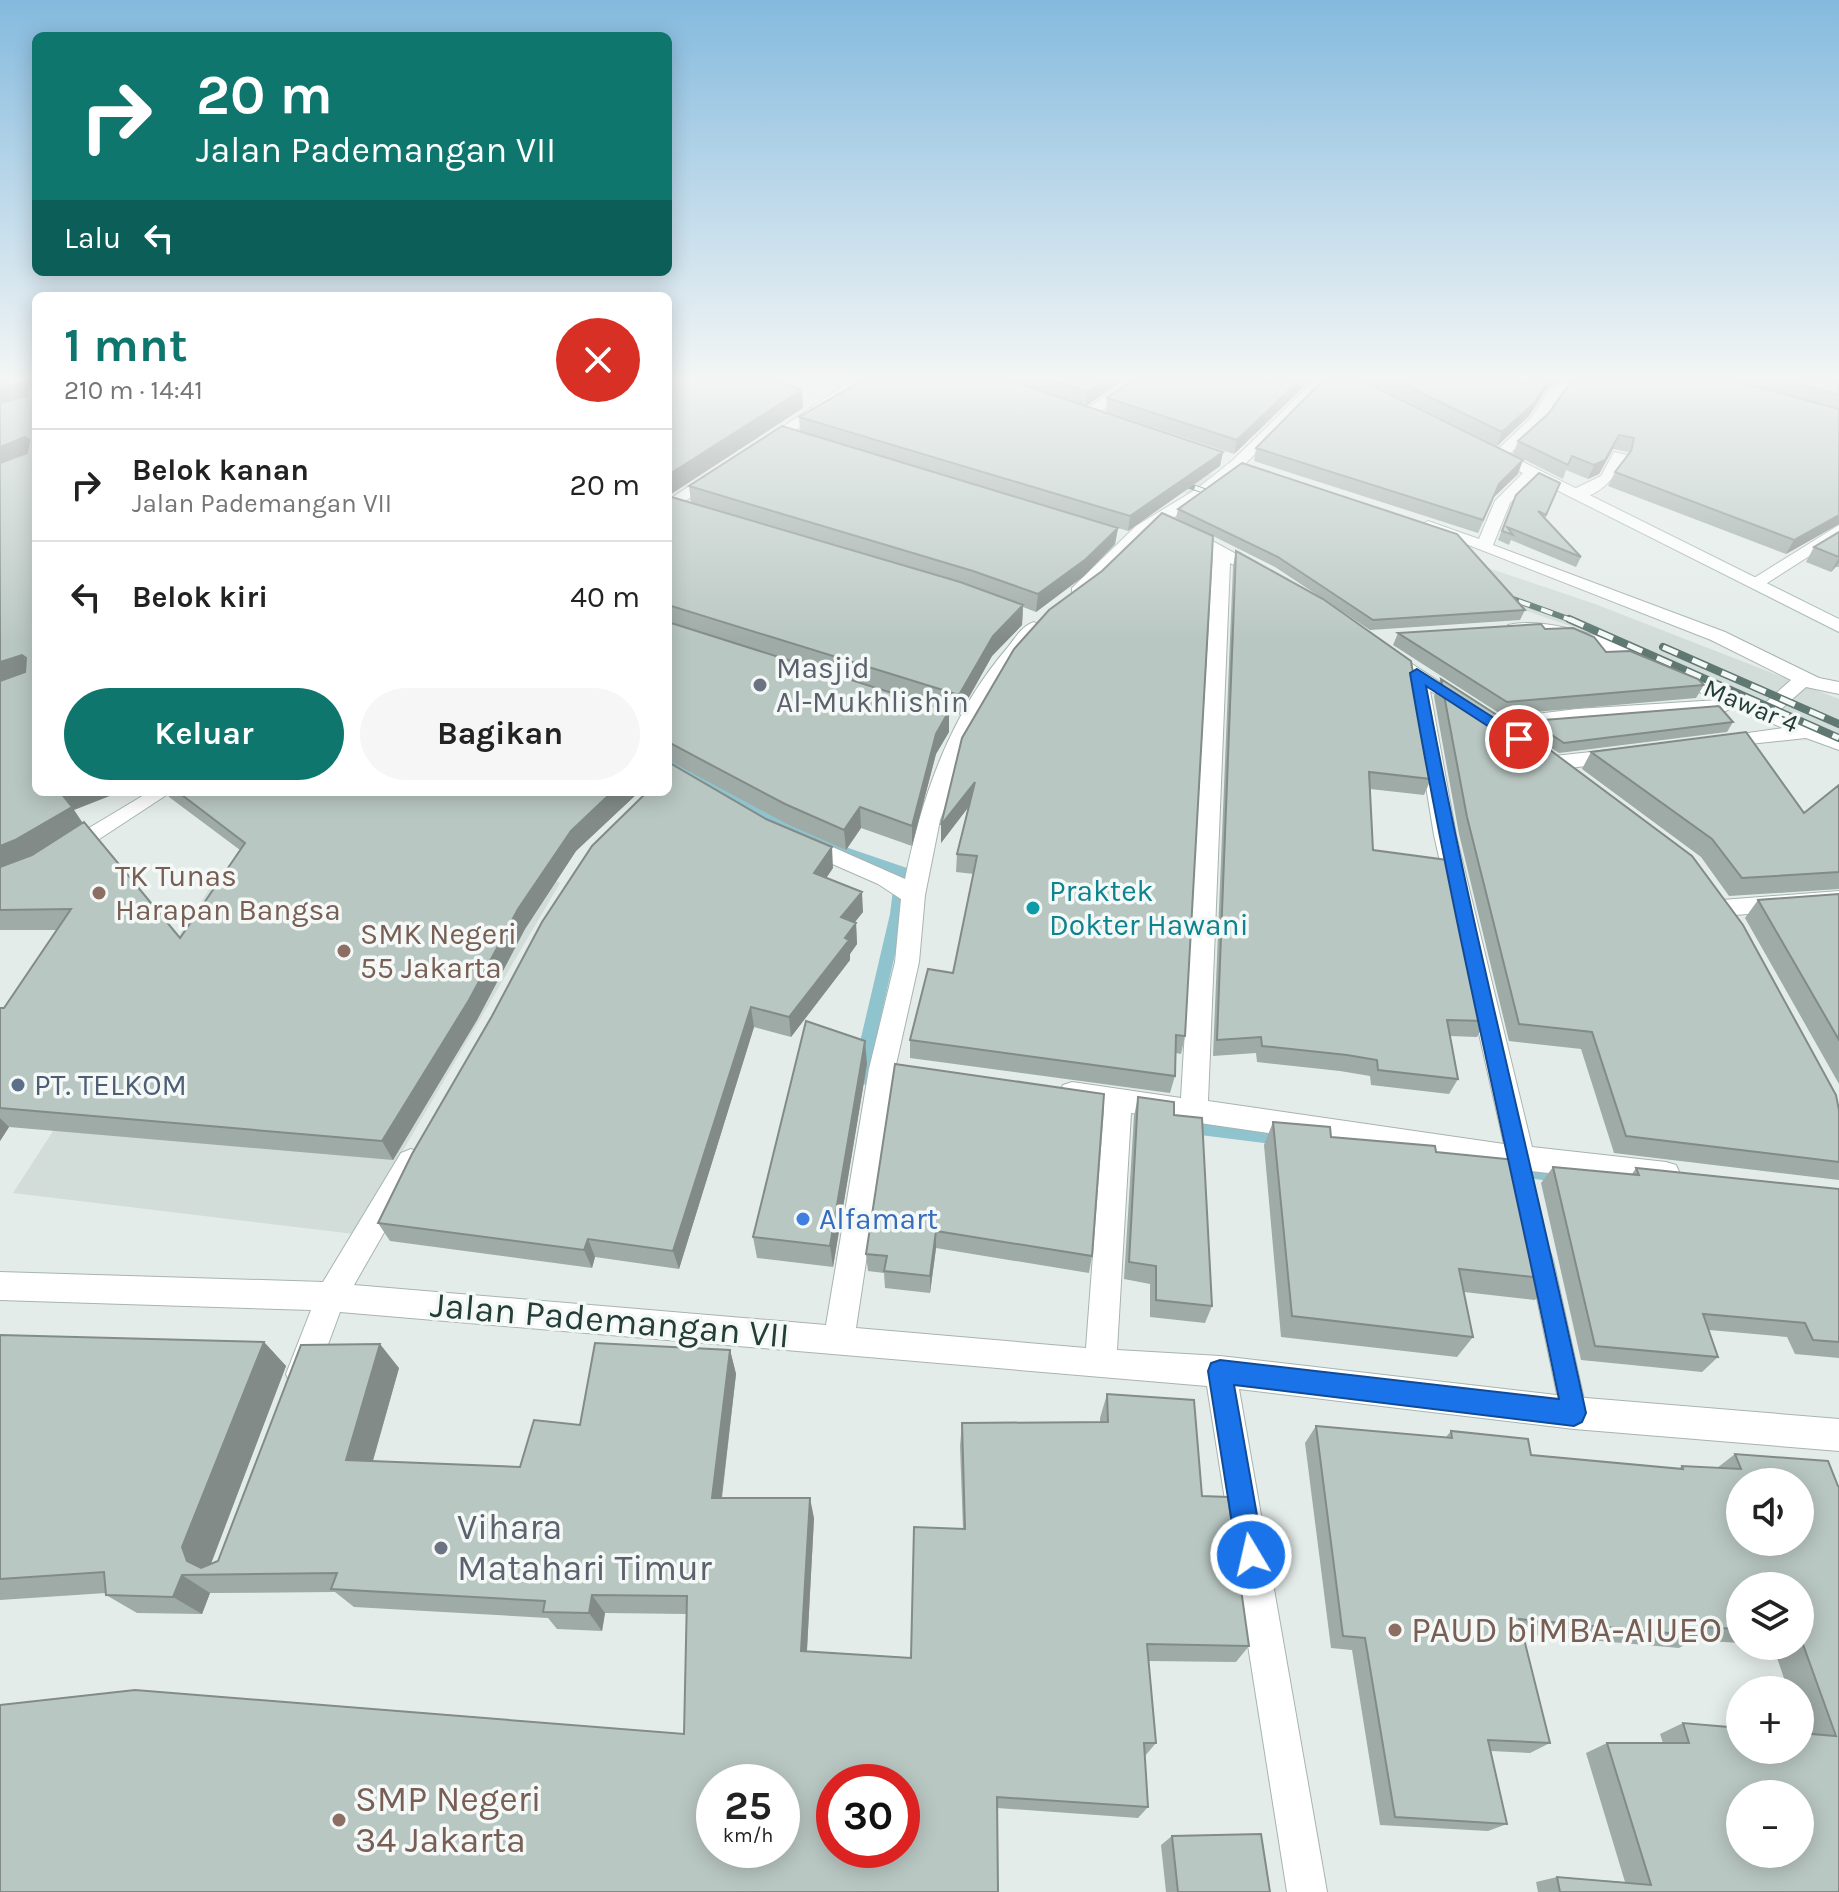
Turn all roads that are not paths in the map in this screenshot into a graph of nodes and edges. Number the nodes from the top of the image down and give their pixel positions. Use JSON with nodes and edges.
{"nodes":[{"id":1,"x":732,"y":465,"type":"edge"},
{"id":2,"x":1235,"y":465,"type":"edge"},
{"id":3,"x":1517,"y":465,"type":"edge"},
{"id":4,"x":1614,"y":465,"type":"edge"},
{"id":5,"x":1532,"y":473,"type":"junction"},
{"id":6,"x":1576,"y":494,"type":"junction"},
{"id":7,"x":672,"y":505,"type":"edge"},
{"id":8,"x":672,"y":506,"type":"edge"},
{"id":9,"x":700,"y":513,"type":"edge"},
{"id":10,"x":1157,"y":520,"type":"junction"},
{"id":11,"x":1412,"y":521,"type":"edge"},
{"id":12,"x":1839,"y":530,"type":"edge"},
{"id":13,"x":1485,"y":544,"type":"junction"},
{"id":14,"x":1222,"y":551,"type":"junction"},
{"id":15,"x":1755,"y":583,"type":"junction"},
{"id":16,"x":1287,"y":587,"type":"edge"},
{"id":17,"x":1839,"y":626,"type":"edge"},
{"id":18,"x":1498,"y":631,"type":"edge"},
{"id":19,"x":1395,"y":637,"type":"dead end"},
{"id":20,"x":1417,"y":673,"type":"junction"},
{"id":21,"x":1804,"y":679,"type":"junction"},
{"id":22,"x":1839,"y":688,"type":"edge"},
{"id":23,"x":1756,"y":708,"type":"junction"},
{"id":24,"x":1496,"y":725,"type":"junction"},
{"id":25,"x":1812,"y":731,"type":"junction"},
{"id":26,"x":1839,"y":744,"type":"edge"},
{"id":27,"x":1704,"y":745,"type":"edge"},
{"id":28,"x":1645,"y":753,"type":"edge"},
{"id":29,"x":1554,"y":763,"type":"junction"},
{"id":30,"x":1580,"y":780,"type":"edge"},
{"id":31,"x":156,"y":796,"type":"edge"},
{"id":32,"x":778,"y":832,"type":"edge"},
{"id":33,"x":52,"y":860,"type":"edge"},
{"id":34,"x":1706,"y":886,"type":"edge"},
{"id":35,"x":910,"y":894,"type":"junction"},
{"id":36,"x":1839,"y":899,"type":"edge"},
{"id":37,"x":914,"y":1071,"type":"edge"},
{"id":38,"x":879,"y":1086,"type":"junction"},
{"id":39,"x":1040,"y":1089,"type":"edge"},
{"id":40,"x":1194,"y":1110,"type":"junction"},
{"id":41,"x":1117,"y":1113,"type":"junction"},
{"id":42,"x":426,"y":1135,"type":"edge"},
{"id":43,"x":1522,"y":1168,"type":"junction"},
{"id":44,"x":1687,"y":1176,"type":"edge"},
{"id":45,"x":1538,"y":1241,"type":"edge"},
{"id":46,"x":0,"y":1286,"type":"edge"},
{"id":47,"x":331,"y":1296,"type":"junction"},
{"id":48,"x":839,"y":1340,"type":"junction"},
{"id":49,"x":1100,"y":1364,"type":"junction"},
{"id":50,"x":1220,"y":1371,"type":"junction"},
{"id":51,"x":294,"y":1396,"type":"edge"},
{"id":52,"x":1574,"y":1413,"type":"junction"},
{"id":53,"x":1839,"y":1435,"type":"edge"},
{"id":54,"x":1307,"y":1892,"type":"edge"}],
"edges":[{"from":1,"to":7,"type":"street"},
{"from":2,"to":10,"type":"street"},
{"from":3,"to":5,"type":"street"},
{"from":4,"to":6,"type":"street"},
{"from":5,"to":6,"type":"street"},
{"from":5,"to":13,"type":"street"},
{"from":6,"to":15,"type":"street"},
{"from":8,"to":9,"type":"street"},
{"from":10,"to":14,"type":"street"},
{"from":10,"to":35,"type":"street"},
{"from":11,"to":13,"type":"street"},
{"from":12,"to":15,"type":"street"},
{"from":13,"to":21,"type":"street"},
{"from":14,"to":16,"type":"street"},
{"from":14,"to":40,"type":"street"},
{"from":15,"to":17,"type":"street"},
{"from":18,"to":23,"type":"street","name":"Mawar 4"},
{"from":19,"to":20,"type":"street"},
{"from":20,"to":24,"type":"street"},
{"from":20,"to":43,"type":"street"},
{"from":21,"to":22,"type":"street"},
{"from":21,"to":23,"type":"street"},
{"from":23,"to":24,"type":"street"},
{"from":23,"to":25,"type":"street","name":"Mawar 4"},
{"from":24,"to":29,"type":"street"},
{"from":25,"to":26,"type":"street","name":"Mawar 4"},
{"from":25,"to":27,"type":"street"},
{"from":28,"to":29,"type":"street"},
{"from":29,"to":30,"type":"street"},
{"from":31,"to":33,"type":"lane"},
{"from":32,"to":35,"type":"street"},
{"from":34,"to":36,"type":"street"},
{"from":35,"to":38,"type":"street"},
{"from":37,"to":38,"type":"street"},
{"from":38,"to":48,"type":"street"},
{"from":39,"to":41,"type":"street"},
{"from":40,"to":41,"type":"street"},
{"from":40,"to":43,"type":"street"},
{"from":41,"to":49,"type":"street"},
{"from":42,"to":47,"type":"street"},
{"from":43,"to":44,"type":"street"},
{"from":45,"to":52,"type":"lane"},
{"from":46,"to":47,"type":"street","name":"Jalan Pademangan VII"},
{"from":47,"to":48,"type":"street","name":"Jalan Pademangan VII"},
{"from":47,"to":51,"type":"street"},
{"from":48,"to":49,"type":"street","name":"Jalan Pademangan VII"},
{"from":49,"to":50,"type":"street","name":"Jalan Pademangan VII"},
{"from":50,"to":52,"type":"street","name":"Jalan Pademangan VII"},
{"from":50,"to":54,"type":"street"},
{"from":52,"to":53,"type":"street","name":"Jalan Pademangan VII"}]}
